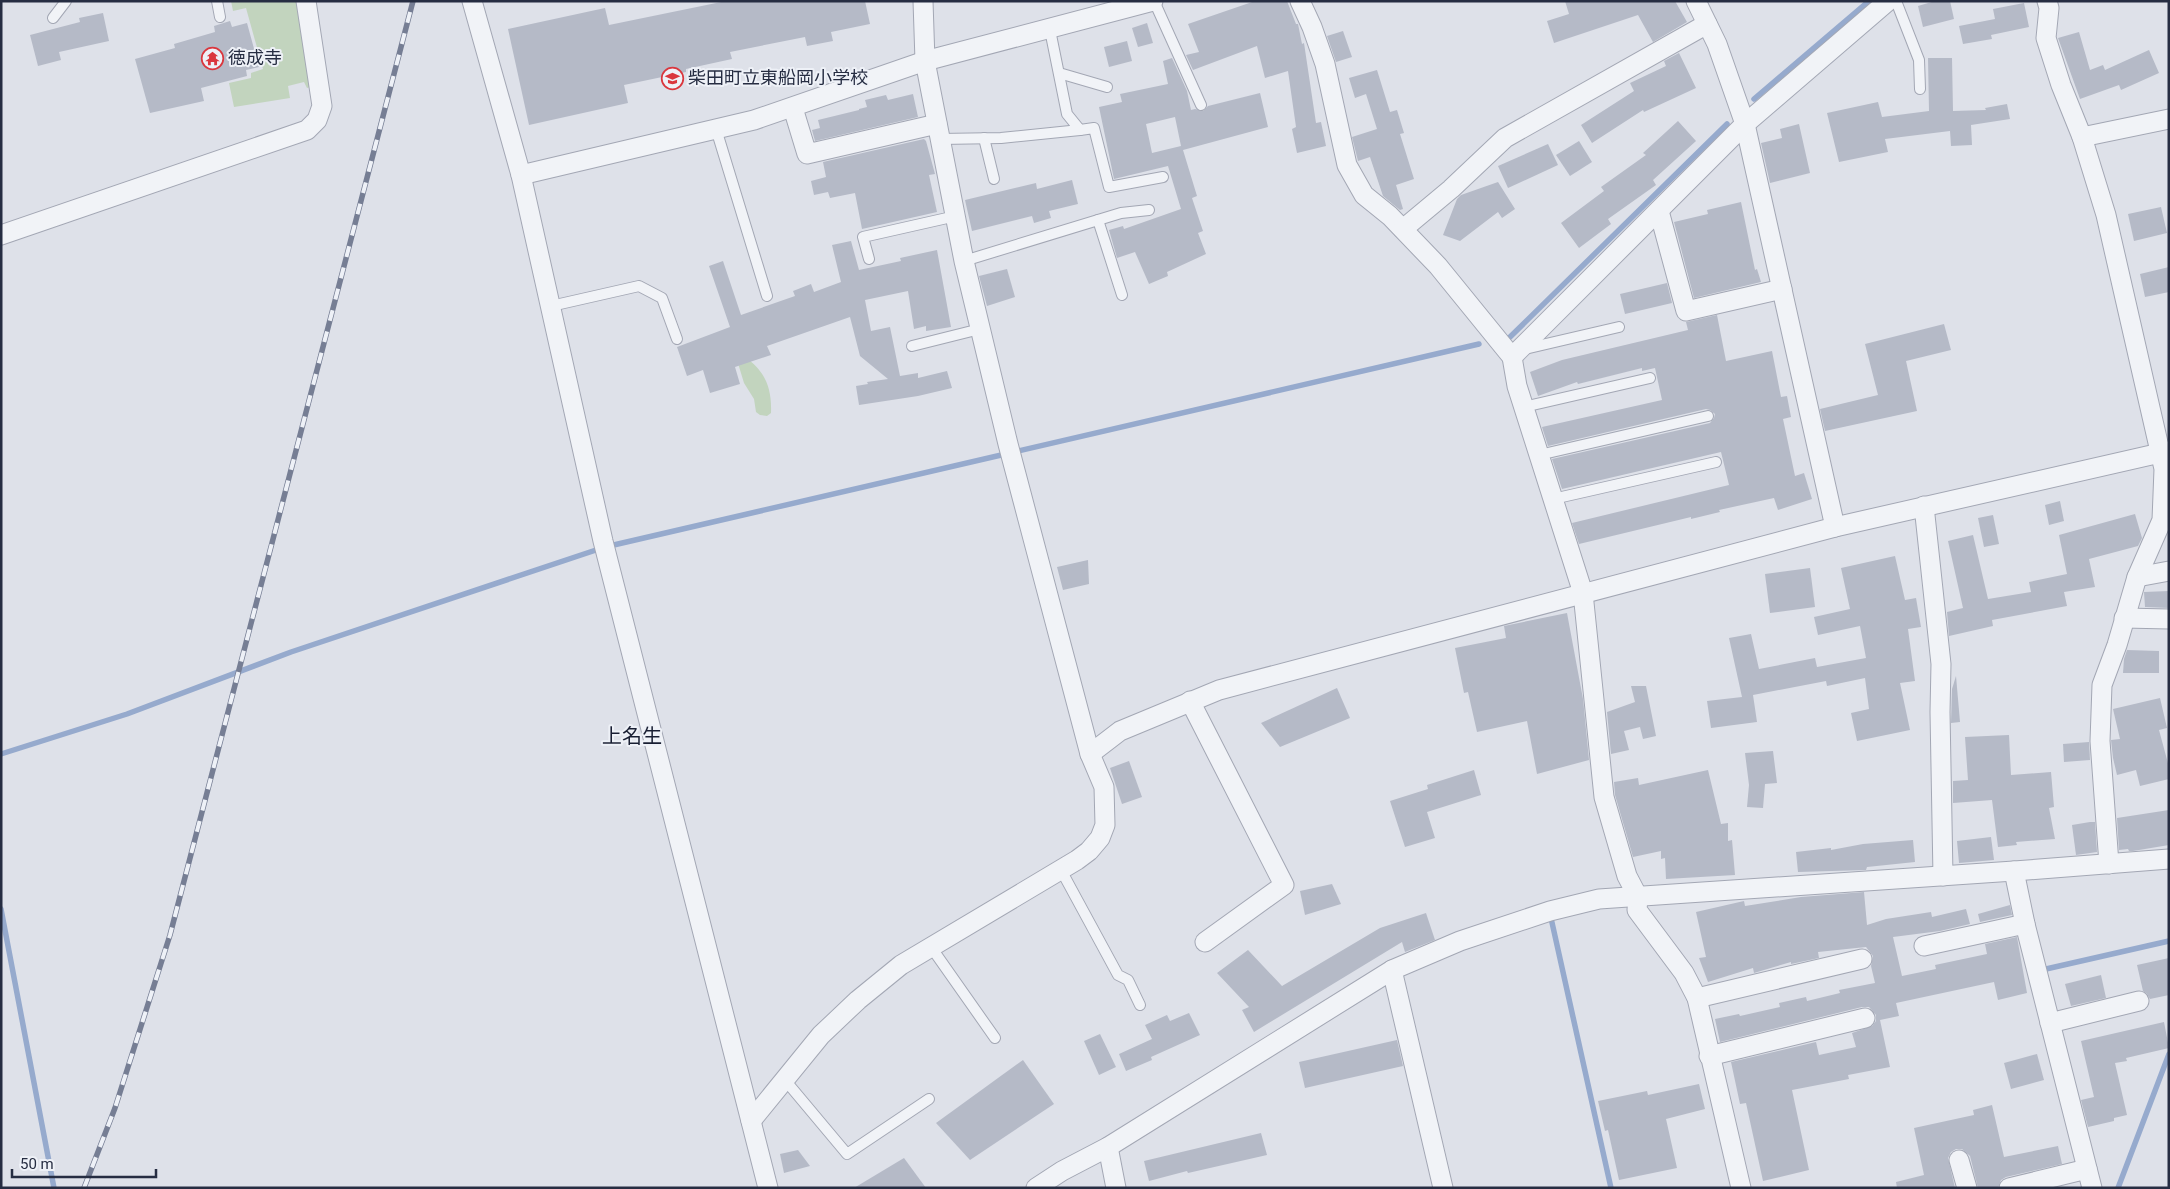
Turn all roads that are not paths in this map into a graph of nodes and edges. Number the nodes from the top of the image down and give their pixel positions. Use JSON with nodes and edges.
{"nodes":[{"id":1,"x":66,"y":1,"type":"edge"},
{"id":2,"x":217,"y":1,"type":"edge"},
{"id":3,"x":306,"y":1,"type":"edge"},
{"id":4,"x":472,"y":1,"type":"edge"},
{"id":5,"x":923,"y":1,"type":"edge"},
{"id":6,"x":1153,"y":1,"type":"edge"},
{"id":7,"x":1300,"y":1,"type":"edge"},
{"id":8,"x":1696,"y":1,"type":"edge"},
{"id":9,"x":1888,"y":1,"type":"edge"},
{"id":10,"x":1896,"y":1,"type":"edge"},
{"id":11,"x":2047,"y":1,"type":"edge"},
{"id":12,"x":52,"y":18,"type":"dead end"},
{"id":13,"x":220,"y":18,"type":"dead end"},
{"id":14,"x":1707,"y":24,"type":"junction"},
{"id":15,"x":1050,"y":30,"type":"junction"},
{"id":16,"x":925,"y":61,"type":"junction"},
{"id":17,"x":1059,"y":73,"type":"junction"},
{"id":18,"x":1107,"y":87,"type":"dead end"},
{"id":19,"x":1920,"y":89,"type":"dead end"},
{"id":20,"x":1202,"y":105,"type":"dead end"},
{"id":21,"x":793,"y":108,"type":"junction"},
{"id":22,"x":2169,"y":119,"type":"edge"},
{"id":23,"x":1745,"y":124,"type":"junction"},
{"id":24,"x":716,"y":129,"type":"junction"},
{"id":25,"x":1080,"y":130,"type":"junction"},
{"id":26,"x":939,"y":132,"type":"junction"},
{"id":27,"x":2082,"y":137,"type":"junction"},
{"id":28,"x":984,"y":138,"type":"junction"},
{"id":29,"x":521,"y":175,"type":"junction"},
{"id":30,"x":1163,"y":177,"type":"dead end"},
{"id":31,"x":994,"y":179,"type":"dead end"},
{"id":32,"x":1149,"y":210,"type":"dead end"},
{"id":33,"x":1659,"y":211,"type":"junction"},
{"id":34,"x":956,"y":216,"type":"junction"},
{"id":35,"x":1098,"y":220,"type":"junction"},
{"id":36,"x":1403,"y":230,"type":"junction"},
{"id":37,"x":1,"y":235,"type":"edge"},
{"id":38,"x":869,"y":259,"type":"dead end"},
{"id":39,"x":964,"y":260,"type":"junction"},
{"id":40,"x":1782,"y":290,"type":"junction"},
{"id":41,"x":1122,"y":295,"type":"dead end"},
{"id":42,"x":767,"y":296,"type":"dead end"},
{"id":43,"x":550,"y":306,"type":"junction"},
{"id":44,"x":1618,"y":326,"type":"dead end"},
{"id":45,"x":980,"y":329,"type":"junction"},
{"id":46,"x":676,"y":339,"type":"dead end"},
{"id":47,"x":912,"y":346,"type":"dead end"},
{"id":48,"x":1515,"y":354,"type":"junction"},
{"id":49,"x":1650,"y":378,"type":"dead end"},
{"id":50,"x":1524,"y":407,"type":"junction"},
{"id":51,"x":1708,"y":416,"type":"dead end"},
{"id":52,"x":2164,"y":452,"type":"edge"},
{"id":53,"x":1540,"y":455,"type":"junction"},
{"id":54,"x":1716,"y":462,"type":"dead end"},
{"id":55,"x":1553,"y":499,"type":"junction"},
{"id":56,"x":2166,"y":501,"type":"edge"},
{"id":57,"x":1924,"y":506,"type":"junction"},
{"id":58,"x":1835,"y":527,"type":"junction"},
{"id":59,"x":2162,"y":537,"type":"edge"},
{"id":60,"x":2169,"y":571,"type":"edge"},
{"id":61,"x":2137,"y":577,"type":"junction"},
{"id":62,"x":1583,"y":593,"type":"junction"},
{"id":63,"x":2124,"y":618,"type":"junction"},
{"id":64,"x":2169,"y":619,"type":"edge"},
{"id":65,"x":1190,"y":701,"type":"junction"},
{"id":66,"x":1090,"y":754,"type":"junction"},
{"id":67,"x":2169,"y":859,"type":"edge"},
{"id":68,"x":2110,"y":864,"type":"junction"},
{"id":69,"x":1061,"y":870,"type":"junction"},
{"id":70,"x":2014,"y":871,"type":"junction"},
{"id":71,"x":1943,"y":876,"type":"junction"},
{"id":72,"x":1638,"y":897,"type":"junction"},
{"id":73,"x":2025,"y":924,"type":"junction"},
{"id":74,"x":1205,"y":942,"type":"dead end"},
{"id":75,"x":1924,"y":946,"type":"dead end"},
{"id":76,"x":931,"y":947,"type":"junction"},
{"id":77,"x":1862,"y":958,"type":"dead end"},
{"id":78,"x":1392,"y":970,"type":"junction"},
{"id":79,"x":1697,"y":998,"type":"junction"},
{"id":80,"x":2139,"y":1001,"type":"dead end"},
{"id":81,"x":1140,"y":1005,"type":"dead end"},
{"id":82,"x":1865,"y":1018,"type":"dead end"},
{"id":83,"x":2050,"y":1023,"type":"junction"},
{"id":84,"x":995,"y":1038,"type":"dead end"},
{"id":85,"x":1709,"y":1056,"type":"junction"},
{"id":86,"x":785,"y":1080,"type":"junction"},
{"id":87,"x":929,"y":1099,"type":"dead end"},
{"id":88,"x":751,"y":1121,"type":"junction"},
{"id":89,"x":1108,"y":1147,"type":"junction"},
{"id":90,"x":1959,"y":1160,"type":"dead end"},
{"id":91,"x":2087,"y":1169,"type":"junction"},
{"id":92,"x":768,"y":1188,"type":"edge"},
{"id":93,"x":1036,"y":1188,"type":"edge"},
{"id":94,"x":1116,"y":1188,"type":"edge"},
{"id":95,"x":1443,"y":1188,"type":"edge"},
{"id":96,"x":1741,"y":1188,"type":"edge"},
{"id":97,"x":1968,"y":1188,"type":"edge"},
{"id":98,"x":2009,"y":1188,"type":"edge"},
{"id":99,"x":2092,"y":1188,"type":"edge"}],
"edges":[{"from":1,"to":12,"type":"lane"},
{"from":2,"to":13,"type":"lane"},
{"from":3,"to":37,"type":"street"},
{"from":4,"to":29,"type":"street"},
{"from":5,"to":16,"type":"street"},
{"from":6,"to":15,"type":"street"},
{"from":6,"to":20,"type":"lane"},
{"from":7,"to":36,"type":"street"},
{"from":8,"to":14,"type":"street"},
{"from":9,"to":23,"type":"street"},
{"from":10,"to":19,"type":"lane"},
{"from":11,"to":27,"type":"street"},
{"from":14,"to":23,"type":"street"},
{"from":14,"to":36,"type":"street"},
{"from":15,"to":16,"type":"street"},
{"from":15,"to":17,"type":"lane"},
{"from":16,"to":21,"type":"street"},
{"from":16,"to":26,"type":"street"},
{"from":17,"to":18,"type":"lane"},
{"from":17,"to":25,"type":"lane"},
{"from":21,"to":24,"type":"street"},
{"from":21,"to":26,"type":"street"},
{"from":22,"to":27,"type":"street"},
{"from":23,"to":33,"type":"street"},
{"from":23,"to":40,"type":"street"},
{"from":24,"to":29,"type":"street"},
{"from":24,"to":42,"type":"lane"},
{"from":25,"to":28,"type":"lane"},
{"from":25,"to":30,"type":"lane"},
{"from":26,"to":28,"type":"lane"},
{"from":26,"to":34,"type":"street"},
{"from":27,"to":52,"type":"street"},
{"from":28,"to":31,"type":"lane"},
{"from":29,"to":43,"type":"street"},
{"from":32,"to":35,"type":"lane"},
{"from":33,"to":40,"type":"street"},
{"from":33,"to":48,"type":"street"},
{"from":34,"to":38,"type":"lane"},
{"from":34,"to":39,"type":"street"},
{"from":35,"to":39,"type":"lane"},
{"from":35,"to":41,"type":"lane"},
{"from":36,"to":48,"type":"street"},
{"from":39,"to":45,"type":"street"},
{"from":40,"to":58,"type":"street"},
{"from":43,"to":46,"type":"lane"},
{"from":43,"to":88,"type":"street"},
{"from":44,"to":48,"type":"lane"},
{"from":45,"to":47,"type":"lane"},
{"from":45,"to":66,"type":"street"},
{"from":48,"to":50,"type":"street"},
{"from":49,"to":50,"type":"lane"},
{"from":50,"to":53,"type":"street"},
{"from":51,"to":53,"type":"lane"},
{"from":52,"to":56,"type":"street"},
{"from":52,"to":57,"type":"street"},
{"from":53,"to":55,"type":"street"},
{"from":54,"to":55,"type":"lane"},
{"from":55,"to":62,"type":"street"},
{"from":56,"to":59,"type":"street"},
{"from":57,"to":58,"type":"street"},
{"from":57,"to":71,"type":"street"},
{"from":58,"to":62,"type":"street"},
{"from":59,"to":61,"type":"street"},
{"from":60,"to":61,"type":"street"},
{"from":61,"to":63,"type":"street"},
{"from":62,"to":65,"type":"street"},
{"from":62,"to":72,"type":"street"},
{"from":63,"to":64,"type":"street"},
{"from":63,"to":68,"type":"street"},
{"from":65,"to":66,"type":"street"},
{"from":65,"to":74,"type":"street"},
{"from":66,"to":69,"type":"street"},
{"from":67,"to":68,"type":"street"},
{"from":68,"to":70,"type":"street"},
{"from":69,"to":76,"type":"street"},
{"from":69,"to":81,"type":"lane"},
{"from":70,"to":71,"type":"street"},
{"from":70,"to":73,"type":"street"},
{"from":71,"to":72,"type":"street"},
{"from":72,"to":78,"type":"street"},
{"from":72,"to":79,"type":"street"},
{"from":73,"to":75,"type":"street"},
{"from":73,"to":83,"type":"street"},
{"from":76,"to":84,"type":"lane"},
{"from":76,"to":86,"type":"street"},
{"from":77,"to":79,"type":"street"},
{"from":78,"to":89,"type":"street"},
{"from":78,"to":95,"type":"street"},
{"from":79,"to":85,"type":"street"},
{"from":80,"to":83,"type":"street"},
{"from":82,"to":85,"type":"street"},
{"from":83,"to":91,"type":"street"},
{"from":85,"to":96,"type":"street"},
{"from":86,"to":87,"type":"lane"},
{"from":86,"to":88,"type":"street"},
{"from":88,"to":92,"type":"street"},
{"from":89,"to":93,"type":"street"},
{"from":89,"to":94,"type":"street"},
{"from":90,"to":97,"type":"street"},
{"from":91,"to":98,"type":"street"},
{"from":91,"to":99,"type":"street"}]}
